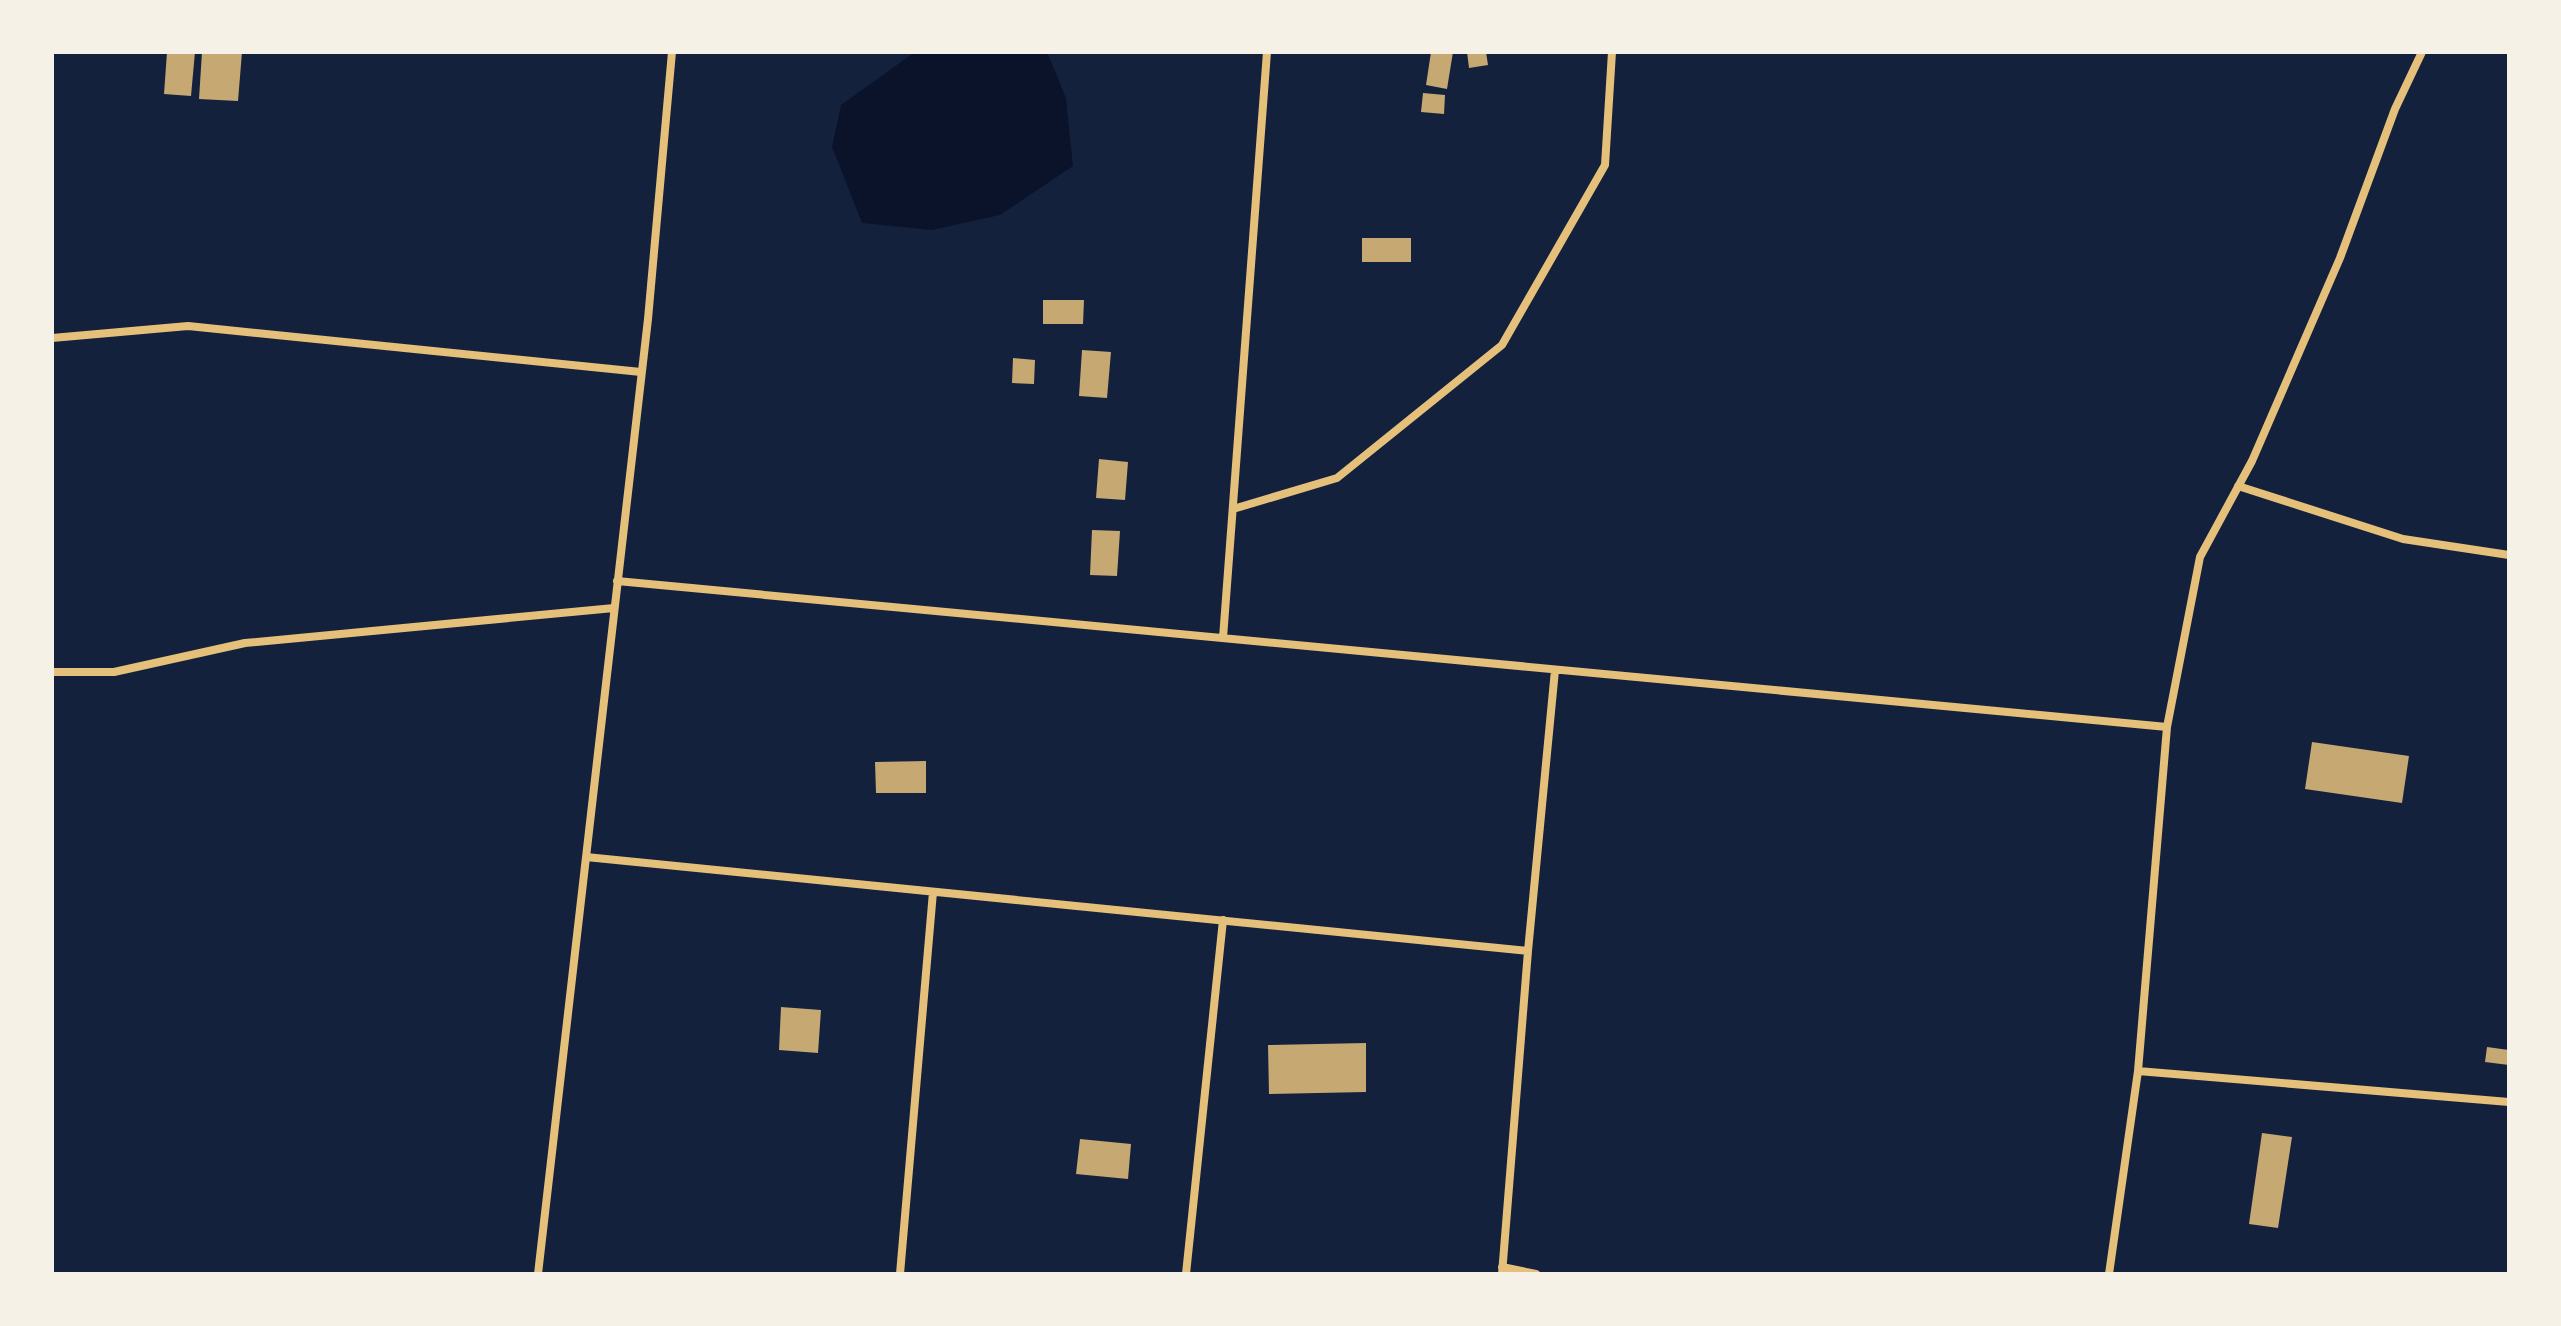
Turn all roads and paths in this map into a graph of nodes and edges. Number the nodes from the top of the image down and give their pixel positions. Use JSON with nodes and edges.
{"nodes":[{"id":1,"x":672,"y":52,"type":"edge"},
{"id":2,"x":1267,"y":52,"type":"edge"},
{"id":3,"x":1612,"y":52,"type":"edge"},
{"id":4,"x":2422,"y":52,"type":"edge"},
{"id":5,"x":52,"y":338,"type":"edge"},
{"id":6,"x":641,"y":372,"type":"junction"},
{"id":7,"x":2238,"y":486,"type":"junction"},
{"id":8,"x":1233,"y":509,"type":"junction"},
{"id":9,"x":2509,"y":555,"type":"edge"},
{"id":10,"x":617,"y":581,"type":"junction"},
{"id":11,"x":614,"y":608,"type":"junction"},
{"id":12,"x":1223,"y":638,"type":"junction"},
{"id":13,"x":1555,"y":670,"type":"junction"},
{"id":14,"x":52,"y":672,"type":"edge"},
{"id":15,"x":2167,"y":727,"type":"junction"},
{"id":16,"x":586,"y":857,"type":"junction"},
{"id":17,"x":933,"y":892,"type":"junction"},
{"id":18,"x":1223,"y":920,"type":"junction"},
{"id":19,"x":1528,"y":951,"type":"junction"},
{"id":20,"x":2138,"y":1071,"type":"junction"},
{"id":21,"x":2509,"y":1102,"type":"edge"},
{"id":22,"x":1502,"y":1270,"type":"edge"},
{"id":23,"x":538,"y":1274,"type":"edge"},
{"id":24,"x":900,"y":1274,"type":"edge"},
{"id":25,"x":1186,"y":1274,"type":"edge"},
{"id":26,"x":1536,"y":1274,"type":"edge"},
{"id":27,"x":2109,"y":1274,"type":"edge"}],
"edges":[{"from":1,"to":6,"type":"street"},
{"from":2,"to":8,"type":"street"},
{"from":3,"to":8,"type":"street"},
{"from":4,"to":7,"type":"street"},
{"from":5,"to":6,"type":"street"},
{"from":6,"to":10,"type":"street"},
{"from":7,"to":9,"type":"street"},
{"from":7,"to":15,"type":"street"},
{"from":8,"to":12,"type":"street"},
{"from":10,"to":11,"type":"street"},
{"from":10,"to":12,"type":"street"},
{"from":11,"to":14,"type":"street"},
{"from":11,"to":16,"type":"street"},
{"from":12,"to":13,"type":"street"},
{"from":13,"to":15,"type":"street"},
{"from":13,"to":19,"type":"street"},
{"from":15,"to":20,"type":"street"},
{"from":16,"to":17,"type":"street"},
{"from":16,"to":23,"type":"street"},
{"from":17,"to":18,"type":"street"},
{"from":17,"to":24,"type":"street"},
{"from":18,"to":19,"type":"street"},
{"from":18,"to":25,"type":"street"},
{"from":19,"to":22,"type":"street"},
{"from":20,"to":21,"type":"street"},
{"from":20,"to":27,"type":"street"},
{"from":22,"to":26,"type":"street"}]}
